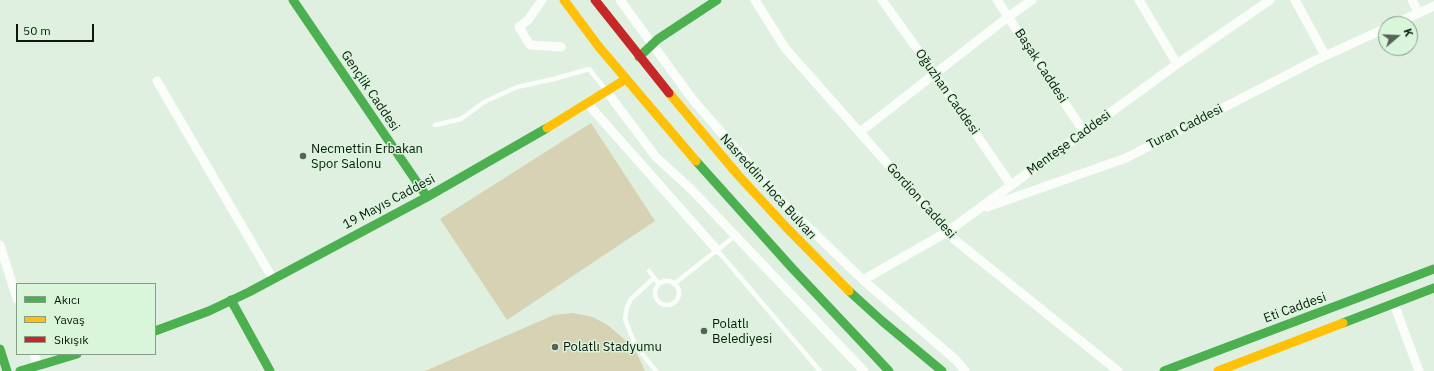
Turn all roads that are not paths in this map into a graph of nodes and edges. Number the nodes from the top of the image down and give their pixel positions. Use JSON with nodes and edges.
{"nodes":[{"id":1,"x":293,"y":0,"type":"edge"},
{"id":2,"x":542,"y":0,"type":"edge"},
{"id":3,"x":564,"y":0,"type":"edge"},
{"id":4,"x":595,"y":0,"type":"edge"},
{"id":5,"x":620,"y":0,"type":"edge"},
{"id":6,"x":717,"y":0,"type":"edge"},
{"id":7,"x":755,"y":0,"type":"edge"},
{"id":8,"x":882,"y":0,"type":"edge"},
{"id":9,"x":997,"y":0,"type":"edge"},
{"id":10,"x":1032,"y":0,"type":"edge"},
{"id":11,"x":1270,"y":0,"type":"edge"},
{"id":12,"x":1295,"y":0,"type":"edge"},
{"id":13,"x":1412,"y":0,"type":"edge"},
{"id":14,"x":1142,"y":1,"type":"edge"},
{"id":15,"x":1434,"y":6,"type":"edge"},
{"id":16,"x":1419,"y":13,"type":"junction"},
{"id":17,"x":1412,"y":16,"type":"edge"},
{"id":18,"x":1008,"y":17,"type":"junction"},
{"id":19,"x":1378,"y":32,"type":"edge"},
{"id":20,"x":652,"y":44,"type":"junction"},
{"id":21,"x":561,"y":47,"type":"dead end"},
{"id":22,"x":1325,"y":56,"type":"junction"},
{"id":23,"x":639,"y":57,"type":"junction"},
{"id":24,"x":1177,"y":64,"type":"junction"},
{"id":25,"x":935,"y":74,"type":"junction"},
{"id":26,"x":626,"y":79,"type":"junction"},
{"id":27,"x":157,"y":81,"type":"dead end"},
{"id":28,"x":607,"y":92,"type":"junction"},
{"id":29,"x":588,"y":104,"type":"junction"},
{"id":30,"x":435,"y":125,"type":"dead end"},
{"id":31,"x":860,"y":132,"type":"junction"},
{"id":32,"x":1084,"y":132,"type":"junction"},
{"id":33,"x":1012,"y":185,"type":"junction"},
{"id":34,"x":427,"y":197,"type":"junction"},
{"id":35,"x":977,"y":210,"type":"junction"},
{"id":36,"x":947,"y":232,"type":"junction"},
{"id":37,"x":735,"y":236,"type":"junction"},
{"id":38,"x":0,"y":245,"type":"edge"},
{"id":39,"x":717,"y":250,"type":"junction"},
{"id":40,"x":766,"y":254,"type":"junction"},
{"id":41,"x":1434,"y":269,"type":"edge"},
{"id":42,"x":649,"y":271,"type":"dead end"},
{"id":43,"x":654,"y":278,"type":"junction"},
{"id":44,"x":274,"y":279,"type":"junction"},
{"id":45,"x":864,"y":280,"type":"junction"},
{"id":46,"x":660,"y":284,"type":"junction"},
{"id":47,"x":674,"y":284,"type":"junction"},
{"id":48,"x":1434,"y":288,"type":"edge"},
{"id":49,"x":16,"y":296,"type":"edge"},
{"id":50,"x":232,"y":300,"type":"junction"},
{"id":51,"x":1394,"y":304,"type":"junction"},
{"id":52,"x":156,"y":331,"type":"edge"},
{"id":53,"x":0,"y":349,"type":"edge"},
{"id":54,"x":34,"y":355,"type":"edge"},
{"id":55,"x":74,"y":355,"type":"edge"},
{"id":56,"x":38,"y":366,"type":"junction"},
{"id":57,"x":7,"y":371,"type":"edge"},
{"id":58,"x":20,"y":371,"type":"edge"},
{"id":59,"x":270,"y":371,"type":"edge"},
{"id":60,"x":656,"y":371,"type":"edge"},
{"id":61,"x":820,"y":371,"type":"edge"},
{"id":62,"x":864,"y":371,"type":"edge"},
{"id":63,"x":889,"y":371,"type":"edge"},
{"id":64,"x":942,"y":371,"type":"edge"},
{"id":65,"x":965,"y":371,"type":"edge"},
{"id":66,"x":1118,"y":371,"type":"edge"},
{"id":67,"x":1164,"y":371,"type":"edge"},
{"id":68,"x":1218,"y":371,"type":"edge"},
{"id":69,"x":1419,"y":371,"type":"edge"}],
"edges":[{"from":1,"to":34,"type":"main road","name":"Gençlik Caddesi"},
{"from":2,"to":21,"type":"street"},
{"from":3,"to":26,"type":"main road"},
{"from":4,"to":23,"type":"main road","name":"Nasreddin Hoca Bulvarı"},
{"from":5,"to":20,"type":"street"},
{"from":6,"to":20,"type":"main road"},
{"from":7,"to":31,"type":"street","name":"Gordion Caddesi"},
{"from":8,"to":25,"type":"street","name":"Oğuzhan Caddesi"},
{"from":9,"to":18,"type":"street","name":"Başak Caddesi"},
{"from":10,"to":18,"type":"street"},
{"from":11,"to":24,"type":"street","name":"Menteşe Caddesi"},
{"from":12,"to":22,"type":"street"},
{"from":13,"to":16,"type":"street"},
{"from":14,"to":24,"type":"street"},
{"from":15,"to":16,"type":"street"},
{"from":16,"to":17,"type":"street"},
{"from":18,"to":25,"type":"street"},
{"from":18,"to":32,"type":"street","name":"Başak Caddesi"},
{"from":19,"to":22,"type":"street","name":"Turan Caddesi"},
{"from":20,"to":23,"type":"main road"},
{"from":20,"to":45,"type":"street"},
{"from":22,"to":35,"type":"street","name":"Turan Caddesi"},
{"from":23,"to":64,"type":"main road","name":"Nasreddin Hoca Bulvarı"},
{"from":24,"to":32,"type":"street","name":"Menteşe Caddesi"},
{"from":25,"to":31,"type":"street"},
{"from":25,"to":33,"type":"street","name":"Oğuzhan Caddesi"},
{"from":26,"to":28,"type":"main road","name":"19 Mayıs Caddesi"},
{"from":26,"to":40,"type":"main road"},
{"from":27,"to":44,"type":"street"},
{"from":28,"to":29,"type":"main road","name":"19 Mayıs Caddesi"},
{"from":28,"to":30,"type":"lane"},
{"from":28,"to":37,"type":"street"},
{"from":29,"to":34,"type":"main road","name":"19 Mayıs Caddesi"},
{"from":29,"to":39,"type":"street"},
{"from":31,"to":36,"type":"street","name":"Gordion Caddesi"},
{"from":32,"to":33,"type":"street","name":"Menteşe Caddesi"},
{"from":33,"to":35,"type":"street","name":"Menteşe Caddesi"},
{"from":34,"to":44,"type":"main road","name":"19 Mayıs Caddesi"},
{"from":35,"to":36,"type":"street","name":"Menteşe Caddesi"},
{"from":36,"to":45,"type":"street","name":"Menteşe Caddesi"},
{"from":36,"to":66,"type":"street","name":"Gordion Caddesi"},
{"from":37,"to":39,"type":"lane"},
{"from":37,"to":40,"type":"street"},
{"from":38,"to":49,"type":"street"},
{"from":39,"to":47,"type":"lane"},
{"from":39,"to":61,"type":"lane"},
{"from":40,"to":62,"type":"street"},
{"from":40,"to":63,"type":"main road"},
{"from":41,"to":67,"type":"main road","name":"Eti Caddesi"},
{"from":42,"to":43,"type":"lane"},
{"from":43,"to":46,"type":"lane"},
{"from":43,"to":60,"type":"lane"},
{"from":44,"to":50,"type":"main road","name":"19 Mayıs Caddesi"},
{"from":45,"to":65,"type":"street"},
{"from":46,"to":47,"type":"lane"},
{"from":46,"to":47,"type":"lane"},
{"from":48,"to":51,"type":"main road"},
{"from":50,"to":52,"type":"main road","name":"19 Mayıs Caddesi"},
{"from":50,"to":59,"type":"main road"},
{"from":51,"to":68,"type":"main road"},
{"from":51,"to":69,"type":"street"},
{"from":53,"to":57,"type":"main road"},
{"from":54,"to":56,"type":"street"},
{"from":55,"to":56,"type":"main road"},
{"from":56,"to":58,"type":"main road"}]}
